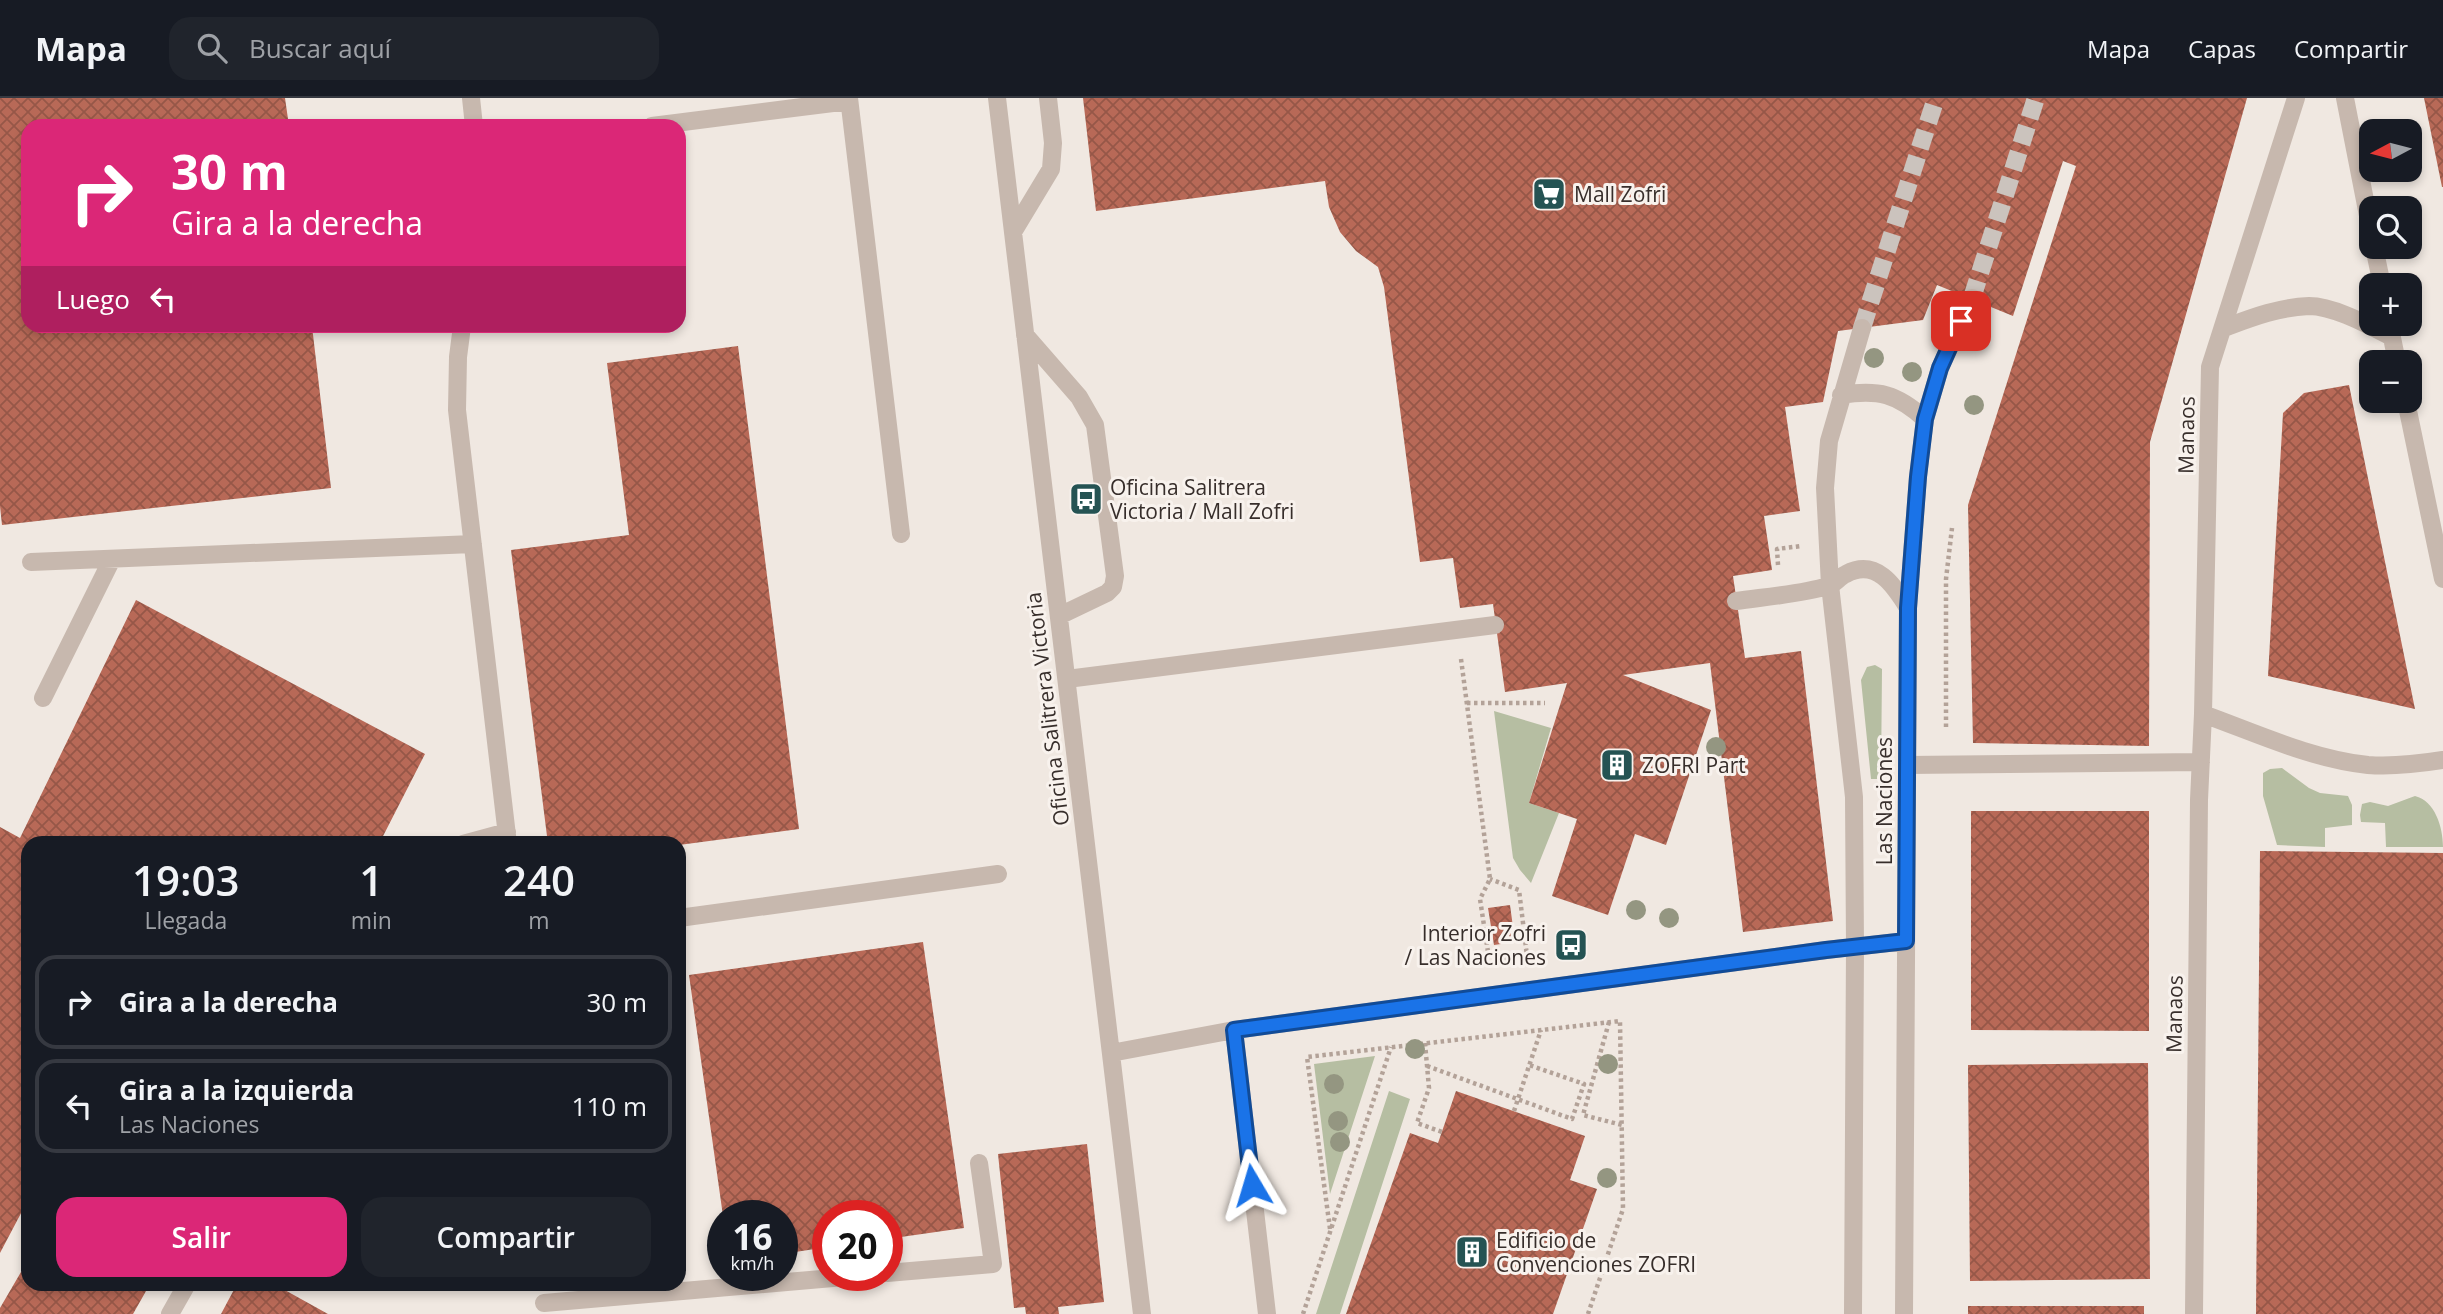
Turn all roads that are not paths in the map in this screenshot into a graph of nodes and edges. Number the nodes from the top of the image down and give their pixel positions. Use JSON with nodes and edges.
{"nodes":[{"id":1,"x":471,"y":98,"type":"edge"},
{"id":2,"x":997,"y":98,"type":"edge"},
{"id":3,"x":1048,"y":98,"type":"edge"},
{"id":4,"x":2296,"y":98,"type":"edge"},
{"id":5,"x":2345,"y":98,"type":"edge"},
{"id":6,"x":849,"y":99,"type":"edge"},
{"id":7,"x":473,"y":119,"type":"edge"},
{"id":8,"x":686,"y":121,"type":"edge"},
{"id":9,"x":2364,"y":196,"type":"edge"},
{"id":10,"x":1013,"y":232,"type":"junction"},
{"id":11,"x":1972,"y":298,"type":"tunnel mouth"},
{"id":12,"x":2359,"y":319,"type":"edge"},
{"id":13,"x":1862,"y":328,"type":"tunnel mouth"},
{"id":14,"x":2224,"y":328,"type":"junction"},
{"id":15,"x":461,"y":333,"type":"edge"},
{"id":16,"x":1025,"y":335,"type":"junction"},
{"id":17,"x":1841,"y":395,"type":"junction"},
{"id":18,"x":2408,"y":413,"type":"edge"},
{"id":19,"x":1925,"y":419,"type":"junction"},
{"id":20,"x":901,"y":534,"type":"dead end"},
{"id":21,"x":473,"y":544,"type":"junction"},
{"id":22,"x":112,"y":559,"type":"junction"},
{"id":23,"x":31,"y":562,"type":"dead end"},
{"id":24,"x":2443,"y":579,"type":"edge"},
{"id":25,"x":1830,"y":585,"type":"junction"},
{"id":26,"x":1736,"y":601,"type":"dead end"},
{"id":27,"x":1908,"y":608,"type":"junction"},
{"id":28,"x":1059,"y":616,"type":"junction"},
{"id":29,"x":1495,"y":625,"type":"dead end"},
{"id":30,"x":1067,"y":679,"type":"junction"},
{"id":31,"x":43,"y":698,"type":"dead end"},
{"id":32,"x":2203,"y":714,"type":"junction"},
{"id":33,"x":2443,"y":760,"type":"edge"},
{"id":34,"x":2201,"y":762,"type":"junction"},
{"id":35,"x":1907,"y":765,"type":"junction"},
{"id":36,"x":507,"y":836,"type":"edge"},
{"id":37,"x":998,"y":874,"type":"dead end"},
{"id":38,"x":686,"y":917,"type":"edge"},
{"id":39,"x":1906,"y":941,"type":"junction"},
{"id":40,"x":1855,"y":947,"type":"junction"},
{"id":41,"x":1234,"y":1030,"type":"junction"},
{"id":42,"x":1111,"y":1053,"type":"junction"},
{"id":43,"x":979,"y":1163,"type":"dead end"},
{"id":44,"x":903,"y":1272,"type":"edge"},
{"id":45,"x":812,"y":1281,"type":"edge"},
{"id":46,"x":183,"y":1291,"type":"edge"},
{"id":47,"x":544,"y":1291,"type":"edge"},
{"id":48,"x":544,"y":1309,"type":"edge"},
{"id":49,"x":170,"y":1314,"type":"edge"},
{"id":50,"x":1142,"y":1314,"type":"edge"},
{"id":51,"x":1267,"y":1314,"type":"edge"},
{"id":52,"x":1853,"y":1314,"type":"edge"},
{"id":53,"x":1904,"y":1314,"type":"edge"},
{"id":54,"x":2194,"y":1314,"type":"edge"}],
"edges":[{"from":1,"to":7,"type":"street"},
{"from":2,"to":10,"type":"street","name":"Oficina Salitrera Victoria"},
{"from":3,"to":10,"type":"street"},
{"from":4,"to":14,"type":"street","name":"Manaos"},
{"from":5,"to":9,"type":"street"},
{"from":6,"to":8,"type":"street"},
{"from":6,"to":20,"type":"street"},
{"from":10,"to":16,"type":"street","name":"Oficina Salitrera Victoria"},
{"from":11,"to":19,"type":"street","name":"Las Naciones"},
{"from":12,"to":14,"type":"street"},
{"from":13,"to":17,"type":"street","name":"Las Naciones"},
{"from":14,"to":32,"type":"street","name":"Manaos"},
{"from":15,"to":21,"type":"street"},
{"from":16,"to":28,"type":"street","name":"Oficina Salitrera Victoria"},
{"from":16,"to":28,"type":"street"},
{"from":17,"to":19,"type":"street"},
{"from":17,"to":25,"type":"street","name":"Las Naciones"},
{"from":18,"to":24,"type":"street"},
{"from":19,"to":27,"type":"street","name":"Las Naciones"},
{"from":21,"to":22,"type":"street"},
{"from":21,"to":36,"type":"street"},
{"from":22,"to":23,"type":"street"},
{"from":22,"to":31,"type":"street"},
{"from":25,"to":26,"type":"street"},
{"from":25,"to":27,"type":"street"},
{"from":25,"to":40,"type":"street","name":"Las Naciones"},
{"from":27,"to":35,"type":"street","name":"Las Naciones"},
{"from":28,"to":30,"type":"street","name":"Oficina Salitrera Victoria"},
{"from":29,"to":30,"type":"street"},
{"from":30,"to":42,"type":"street","name":"Oficina Salitrera Victoria"},
{"from":32,"to":33,"type":"street"},
{"from":32,"to":34,"type":"street","name":"Manaos"},
{"from":34,"to":35,"type":"street"},
{"from":34,"to":54,"type":"street","name":"Manaos"},
{"from":35,"to":39,"type":"street","name":"Las Naciones"},
{"from":37,"to":38,"type":"street"},
{"from":39,"to":40,"type":"street"},
{"from":39,"to":53,"type":"street","name":"Las Naciones"},
{"from":40,"to":41,"type":"street"},
{"from":40,"to":52,"type":"street","name":"Las Naciones"},
{"from":41,"to":42,"type":"street"},
{"from":41,"to":51,"type":"street"},
{"from":42,"to":50,"type":"street","name":"Oficina Salitrera Victoria"},
{"from":43,"to":44,"type":"street"},
{"from":45,"to":48,"type":"street"},
{"from":46,"to":49,"type":"street"},
{"from":47,"to":48,"type":"street"}]}
